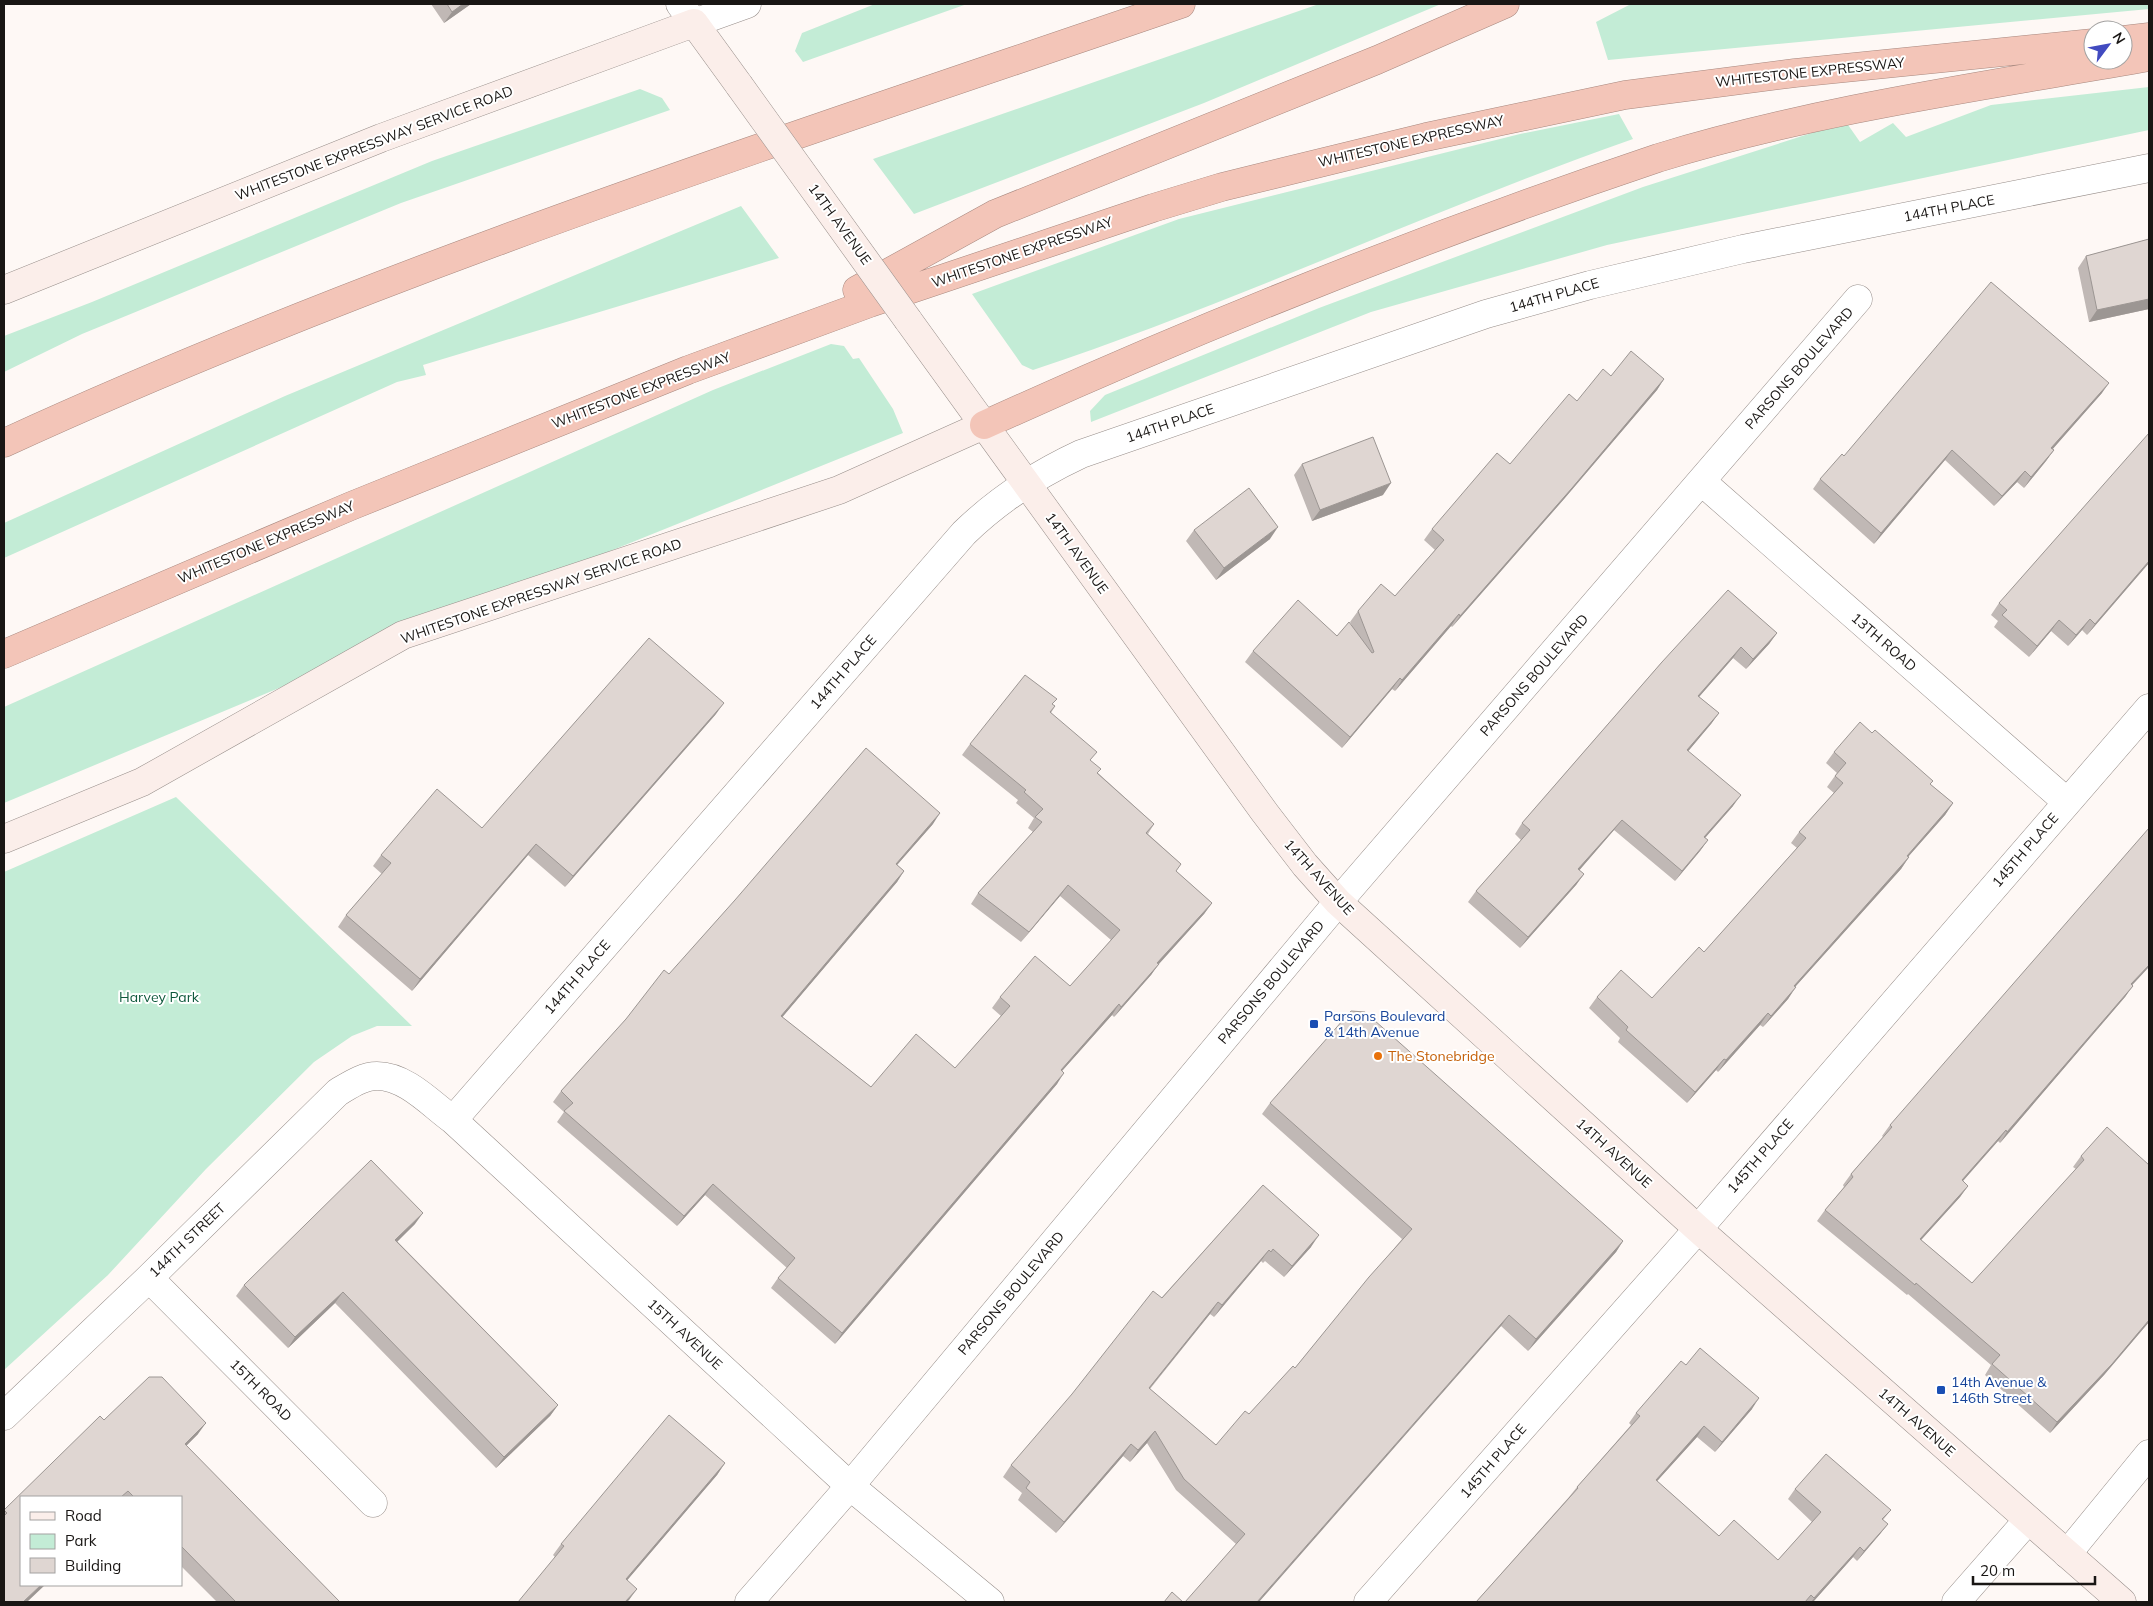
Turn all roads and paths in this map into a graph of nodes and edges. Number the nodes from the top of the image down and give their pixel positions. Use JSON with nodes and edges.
{"nodes":[{"id":1,"x":747,"y":4,"type":"edge"},
{"id":2,"x":1181,"y":4,"type":"edge"},
{"id":3,"x":1505,"y":4,"type":"edge"},
{"id":4,"x":687,"y":13,"type":"edge"},
{"id":5,"x":2149,"y":37,"type":"edge"},
{"id":6,"x":2133,"y":39,"type":"edge"},
{"id":7,"x":2083,"y":44,"type":"edge"},
{"id":8,"x":2149,"y":57,"type":"edge"},
{"id":9,"x":2149,"y":168,"type":"edge"},
{"id":10,"x":4,"y":290,"type":"edge"},
{"id":11,"x":1858,"y":299,"type":"dead end"},
{"id":12,"x":757,"y":345,"type":"junction"},
{"id":13,"x":984,"y":425,"type":"junction"},
{"id":14,"x":4,"y":443,"type":"edge"},
{"id":15,"x":1701,"y":481,"type":"junction"},
{"id":16,"x":1026,"y":483,"type":"junction"},
{"id":17,"x":4,"y":654,"type":"edge"},
{"id":18,"x":2149,"y":708,"type":"edge"},
{"id":19,"x":2067,"y":802,"type":"junction"},
{"id":20,"x":4,"y":839,"type":"edge"},
{"id":21,"x":1338,"y":902,"type":"junction"},
{"id":22,"x":376,"y":1076,"type":"joint"},
{"id":23,"x":453,"y":1120,"type":"junction"},
{"id":24,"x":1698,"y":1229,"type":"junction"},
{"id":25,"x":149,"y":1278,"type":"junction"},
{"id":26,"x":4,"y":1416,"type":"edge"},
{"id":27,"x":2149,"y":1454,"type":"edge"},
{"id":28,"x":850,"y":1486,"type":"junction"},
{"id":29,"x":373,"y":1503,"type":"dead end"},
{"id":30,"x":2028,"y":1520,"type":"junction"},
{"id":31,"x":2067,"y":1554,"type":"junction"},
{"id":32,"x":749,"y":1602,"type":"edge"},
{"id":33,"x":990,"y":1602,"type":"edge"},
{"id":34,"x":1368,"y":1602,"type":"edge"},
{"id":35,"x":1956,"y":1602,"type":"edge"},
{"id":36,"x":2122,"y":1602,"type":"edge"}],
"edges":[{"from":1,"to":4,"type":"street","name":"WHITESTONE EXPRESSWAY SERVICE ROAD"},
{"from":2,"to":14,"type":"highway"},
{"from":3,"to":12,"type":"highway"},
{"from":4,"to":10,"type":"main road","name":"WHITESTONE EXPRESSWAY SERVICE ROAD"},
{"from":4,"to":13,"type":"main road","name":"14TH AVENUE","bridge":true},
{"from":5,"to":6,"type":"highway"},
{"from":7,"to":12,"type":"highway","name":"WHITESTONE EXPRESSWAY"},
{"from":8,"to":13,"type":"highway"},
{"from":9,"to":16,"type":"street","name":"144TH PLACE"},
{"from":11,"to":15,"type":"street","name":"PARSONS BOULEVARD"},
{"from":12,"to":17,"type":"highway","name":"WHITESTONE EXPRESSWAY"},
{"from":13,"to":16,"type":"main road","name":"14TH AVENUE"},
{"from":13,"to":20,"type":"main road","name":"WHITESTONE EXPRESSWAY SERVICE ROAD"},
{"from":15,"to":19,"type":"street","name":"13TH ROAD"},
{"from":15,"to":21,"type":"street","name":"PARSONS BOULEVARD"},
{"from":16,"to":21,"type":"main road","name":"14TH AVENUE"},
{"from":16,"to":23,"type":"street","name":"144TH PLACE"},
{"from":18,"to":19,"type":"street","name":"145TH PLACE"},
{"from":19,"to":24,"type":"street","name":"145TH PLACE"},
{"from":21,"to":24,"type":"main road","name":"14TH AVENUE"},
{"from":21,"to":28,"type":"street","name":"PARSONS BOULEVARD"},
{"from":22,"to":23,"type":"street","name":"15TH AVENUE"},
{"from":22,"to":25,"type":"street","name":"144TH STREET"},
{"from":23,"to":28,"type":"street","name":"15TH AVENUE"},
{"from":24,"to":30,"type":"main road","name":"14TH AVENUE"},
{"from":24,"to":34,"type":"street","name":"145TH PLACE"},
{"from":25,"to":26,"type":"street","name":"144TH STREET"},
{"from":25,"to":29,"type":"street","name":"15TH ROAD"},
{"from":27,"to":31,"type":"street"},
{"from":28,"to":32,"type":"street","name":"PARSONS BOULEVARD"},
{"from":28,"to":33,"type":"street","name":"15TH AVENUE"},
{"from":30,"to":31,"type":"main road","name":"14TH AVENUE"},
{"from":30,"to":35,"type":"street"},
{"from":31,"to":36,"type":"main road","name":"14TH AVENUE"}]}
